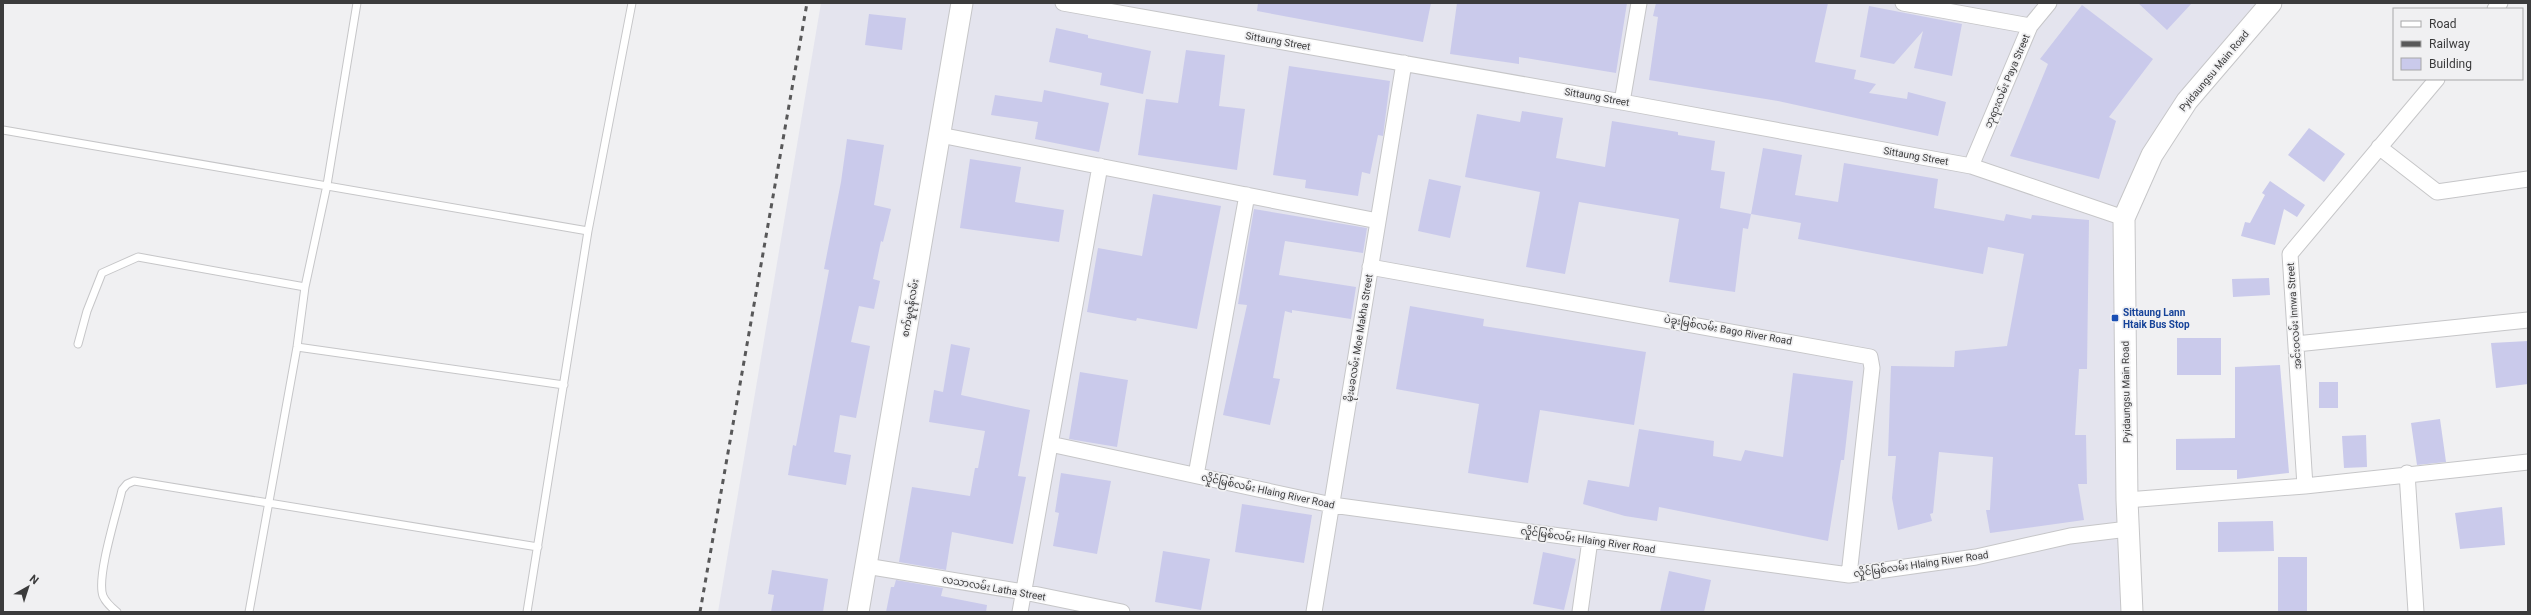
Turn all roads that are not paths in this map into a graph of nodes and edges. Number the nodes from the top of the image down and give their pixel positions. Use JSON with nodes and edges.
{"nodes":[{"id":1,"x":357,"y":3,"type":"edge"},
{"id":2,"x":632,"y":3,"type":"edge"},
{"id":3,"x":962,"y":3,"type":"edge"},
{"id":4,"x":1063,"y":3,"type":"edge"},
{"id":5,"x":1639,"y":3,"type":"edge"},
{"id":6,"x":1903,"y":3,"type":"edge"},
{"id":7,"x":2049,"y":3,"type":"edge"},
{"id":8,"x":2271,"y":3,"type":"edge"},
{"id":9,"x":2030,"y":26,"type":"junction"},
{"id":10,"x":1404,"y":63,"type":"junction"},
{"id":11,"x":2436,"y":80,"type":"edge"},
{"id":12,"x":1622,"y":102,"type":"junction"},
{"id":13,"x":3,"y":130,"type":"edge"},
{"id":14,"x":940,"y":135,"type":"junction"},
{"id":15,"x":2379,"y":147,"type":"junction"},
{"id":16,"x":1100,"y":166,"type":"junction"},
{"id":17,"x":1971,"y":166,"type":"junction"},
{"id":18,"x":2528,"y":179,"type":"edge"},
{"id":19,"x":327,"y":185,"type":"junction"},
{"id":20,"x":1247,"y":195,"type":"junction"},
{"id":21,"x":2124,"y":218,"type":"junction"},
{"id":22,"x":1378,"y":221,"type":"junction"},
{"id":23,"x":588,"y":230,"type":"junction"},
{"id":24,"x":1370,"y":267,"type":"junction"},
{"id":25,"x":305,"y":287,"type":"junction"},
{"id":26,"x":2528,"y":320,"type":"edge"},
{"id":27,"x":78,"y":344,"type":"dead end"},
{"id":28,"x":2296,"y":344,"type":"junction"},
{"id":29,"x":297,"y":347,"type":"junction"},
{"id":30,"x":564,"y":385,"type":"junction"},
{"id":31,"x":1050,"y":444,"type":"junction"},
{"id":32,"x":2528,"y":462,"type":"edge"},
{"id":33,"x":2407,"y":473,"type":"junction"},
{"id":34,"x":1196,"y":475,"type":"junction"},
{"id":35,"x":2305,"y":486,"type":"junction"},
{"id":36,"x":2127,"y":500,"type":"junction"},
{"id":37,"x":269,"y":504,"type":"junction"},
{"id":38,"x":1332,"y":505,"type":"junction"},
{"id":39,"x":2128,"y":529,"type":"junction"},
{"id":40,"x":1590,"y":540,"type":"junction"},
{"id":41,"x":538,"y":547,"type":"junction"},
{"id":42,"x":866,"y":566,"type":"junction"},
{"id":43,"x":1849,"y":575,"type":"junction"},
{"id":44,"x":1024,"y":592,"type":"junction"},
{"id":45,"x":117,"y":612,"type":"edge"},
{"id":46,"x":249,"y":612,"type":"edge"},
{"id":47,"x":528,"y":612,"type":"edge"},
{"id":48,"x":858,"y":612,"type":"edge"},
{"id":49,"x":1020,"y":612,"type":"edge"},
{"id":50,"x":1122,"y":612,"type":"edge"},
{"id":51,"x":1314,"y":612,"type":"edge"},
{"id":52,"x":1580,"y":612,"type":"edge"},
{"id":53,"x":2132,"y":612,"type":"edge"},
{"id":54,"x":2416,"y":612,"type":"edge"}],
"edges":[{"from":1,"to":19,"type":"lane"},
{"from":2,"to":23,"type":"lane"},
{"from":3,"to":14,"type":"main road","name":"စက်မှုဇုန်လမ်း"},
{"from":4,"to":10,"type":"street","name":"Sittaung Street"},
{"from":5,"to":12,"type":"street"},
{"from":6,"to":9,"type":"street","name":"ဘုရားလမ်း Paya Street"},
{"from":7,"to":9,"type":"street"},
{"from":8,"to":21,"type":"main road","name":"Pyidaungsu Main Road"},
{"from":9,"to":17,"type":"street","name":"ဘုရားလမ်း Paya Street"},
{"from":10,"to":12,"type":"street","name":"Sittaung Street"},
{"from":10,"to":22,"type":"street","name":"မိုးမခလမ်း Moe Makha Street"},
{"from":11,"to":15,"type":"street","name":"အင်းဝလမ်း Innwa Street"},
{"from":12,"to":17,"type":"street","name":"Sittaung Street"},
{"from":13,"to":19,"type":"lane"},
{"from":14,"to":16,"type":"street"},
{"from":14,"to":42,"type":"main road","name":"စက်မှုဇုန်လမ်း"},
{"from":15,"to":18,"type":"street"},
{"from":15,"to":28,"type":"street","name":"အင်းဝလမ်း Innwa Street"},
{"from":16,"to":20,"type":"street"},
{"from":16,"to":31,"type":"street"},
{"from":17,"to":21,"type":"street","name":"Sittaung Street"},
{"from":19,"to":23,"type":"lane"},
{"from":19,"to":25,"type":"lane"},
{"from":20,"to":22,"type":"street"},
{"from":20,"to":34,"type":"street"},
{"from":21,"to":36,"type":"main road","name":"Pyidaungsu Main Road"},
{"from":22,"to":24,"type":"street","name":"မိုးမခလမ်း Moe Makha Street"},
{"from":23,"to":30,"type":"lane"},
{"from":24,"to":38,"type":"street","name":"မိုးမခလမ်း Moe Makha Street"},
{"from":24,"to":43,"type":"street","name":"ပဲခူးမြစ်လမ်း Bago River Road"},
{"from":25,"to":27,"type":"lane"},
{"from":25,"to":29,"type":"lane"},
{"from":26,"to":28,"type":"street"},
{"from":28,"to":35,"type":"street","name":"အင်းဝလမ်း Innwa Street"},
{"from":29,"to":30,"type":"lane"},
{"from":29,"to":37,"type":"lane"},
{"from":30,"to":41,"type":"lane"},
{"from":31,"to":34,"type":"street","name":"လှိုင်မြစ်လမ်း Hlaing River Road"},
{"from":31,"to":44,"type":"street"},
{"from":32,"to":33,"type":"street"},
{"from":33,"to":35,"type":"street"},
{"from":33,"to":54,"type":"street"},
{"from":34,"to":38,"type":"street","name":"လှိုင်မြစ်လမ်း Hlaing River Road"},
{"from":35,"to":36,"type":"street"},
{"from":36,"to":39,"type":"main road","name":"Pyidaungsu Main Road"},
{"from":37,"to":41,"type":"lane"},
{"from":37,"to":45,"type":"lane"},
{"from":37,"to":46,"type":"lane"},
{"from":38,"to":40,"type":"street","name":"လှိုင်မြစ်လမ်း Hlaing River Road"},
{"from":38,"to":51,"type":"street","name":"မိုးမခလမ်း Moe Makha Street"},
{"from":39,"to":43,"type":"street","name":"လှိုင်မြစ်လမ်း Hlaing River Road"},
{"from":39,"to":53,"type":"main road","name":"Pyidaungsu Main Road"},
{"from":40,"to":43,"type":"street","name":"လှိုင်မြစ်လမ်း Hlaing River Road"},
{"from":40,"to":52,"type":"street"},
{"from":41,"to":47,"type":"lane"},
{"from":42,"to":44,"type":"street","name":"လသာလမ်း Latha Street"},
{"from":42,"to":48,"type":"main road","name":"စက်မှုဇုန်လမ်း"},
{"from":44,"to":49,"type":"street"},
{"from":44,"to":50,"type":"street","name":"လသာလမ်း Latha Street"}]}
